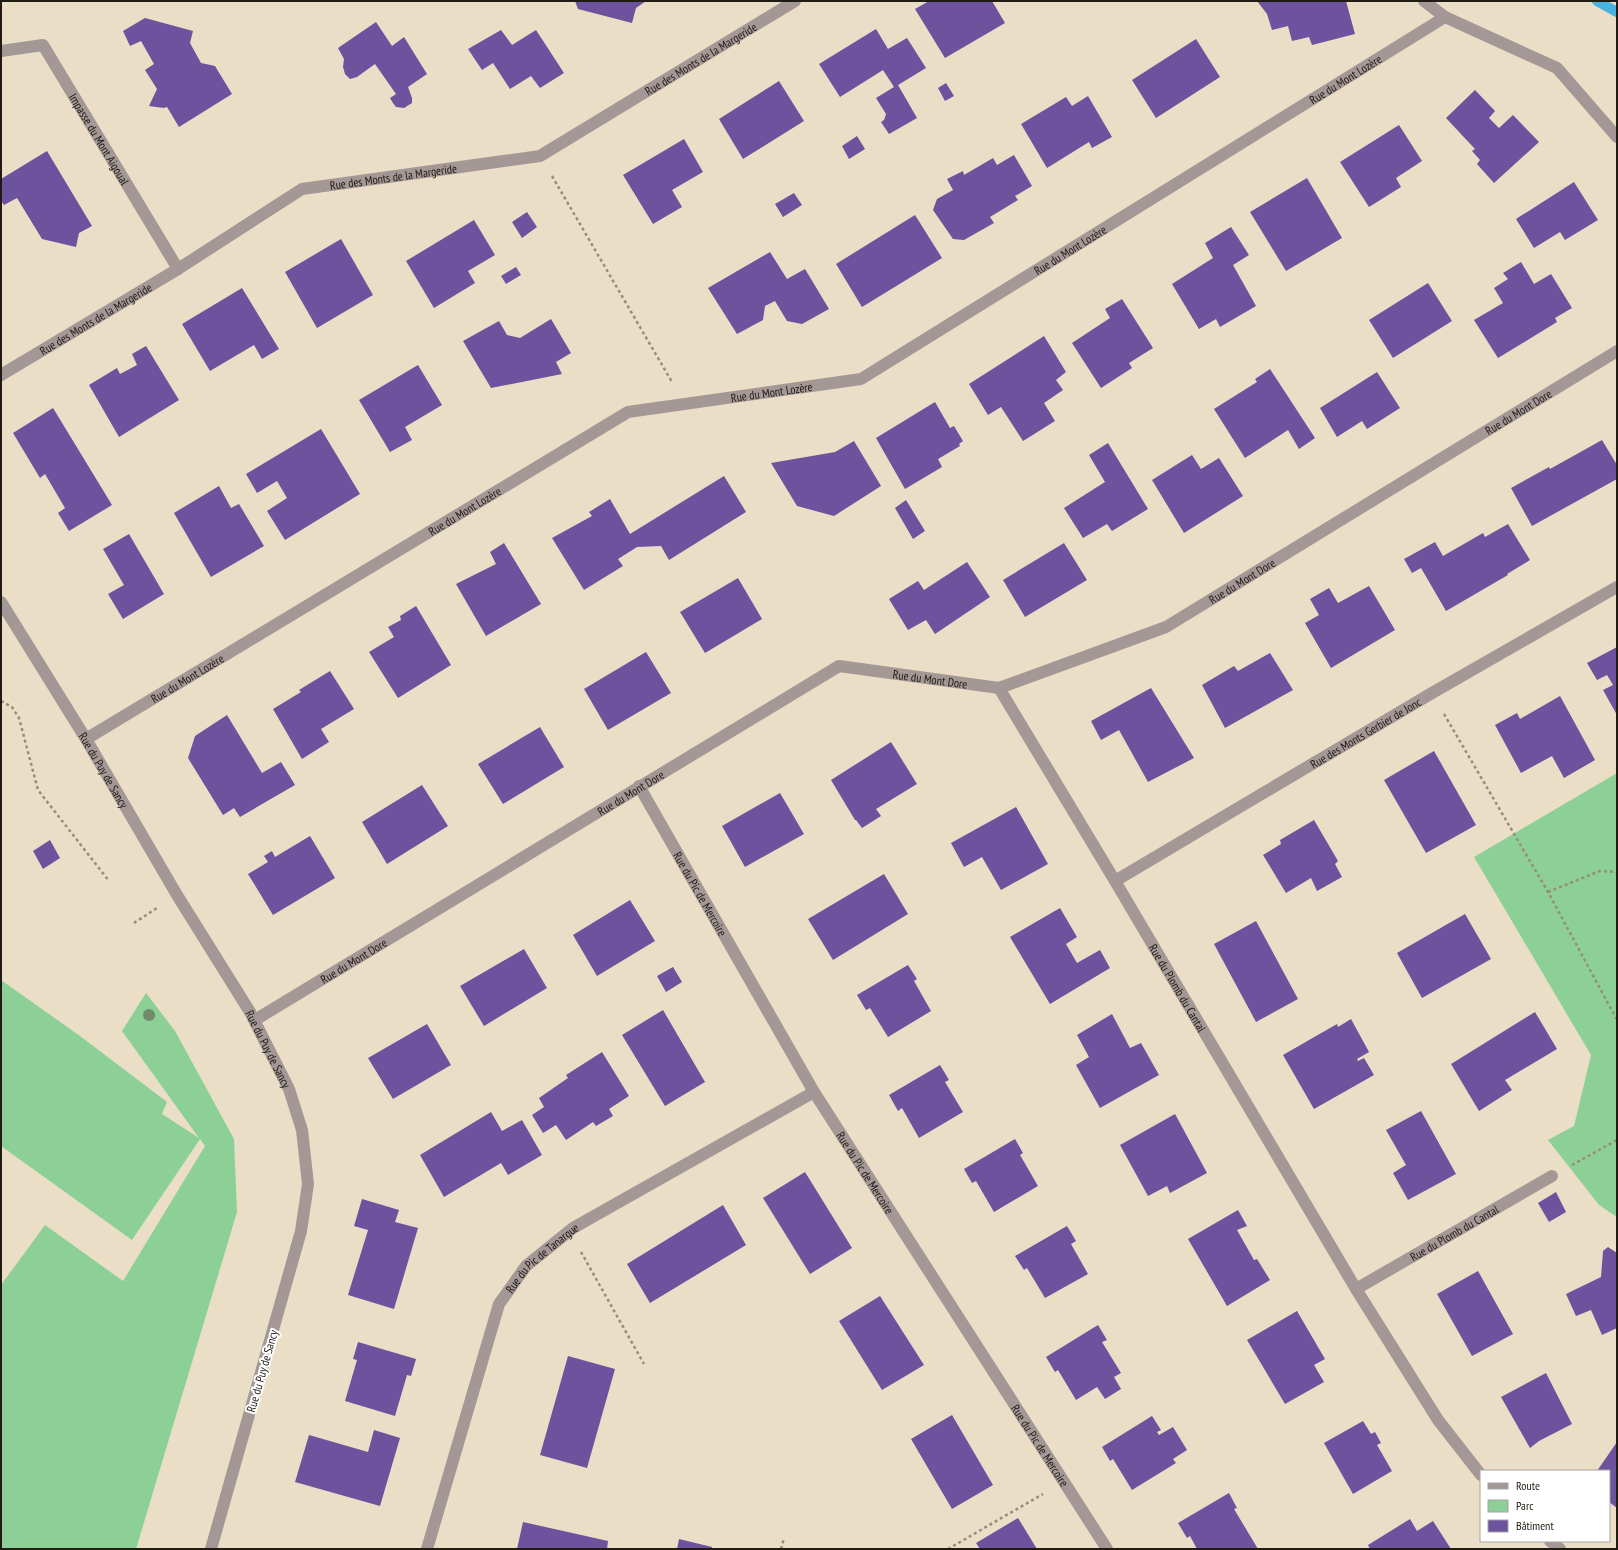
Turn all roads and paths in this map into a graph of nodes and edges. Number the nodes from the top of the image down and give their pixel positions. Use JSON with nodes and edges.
{"nodes":[{"id":1,"x":795,"y":1,"type":"edge"},
{"id":2,"x":1424,"y":1,"type":"edge"},
{"id":3,"x":1445,"y":17,"type":"junction"},
{"id":4,"x":1,"y":51,"type":"edge"},
{"id":5,"x":1617,"y":138,"type":"edge"},
{"id":6,"x":540,"y":156,"type":"junction"},
{"id":7,"x":178,"y":269,"type":"junction"},
{"id":8,"x":1617,"y":351,"type":"edge"},
{"id":9,"x":1,"y":375,"type":"edge"},
{"id":10,"x":685,"y":405,"type":"junction"},
{"id":11,"x":1617,"y":587,"type":"edge"},
{"id":12,"x":1,"y":602,"type":"edge"},
{"id":13,"x":998,"y":688,"type":"junction"},
{"id":14,"x":1432,"y":693,"type":"junction"},
{"id":15,"x":1,"y":701,"type":"edge"},
{"id":16,"x":86,"y":739,"type":"junction"},
{"id":17,"x":639,"y":786,"type":"junction"},
{"id":18,"x":1617,"y":872,"type":"edge"},
{"id":19,"x":1115,"y":880,"type":"junction"},
{"id":20,"x":109,"y":881,"type":"dead end"},
{"id":21,"x":1548,"y":892,"type":"junction"},
{"id":22,"x":254,"y":1020,"type":"junction"},
{"id":23,"x":1617,"y":1020,"type":"edge"},
{"id":24,"x":814,"y":1092,"type":"junction"},
{"id":25,"x":1617,"y":1140,"type":"edge"},
{"id":26,"x":1552,"y":1176,"type":"joint"},
{"id":27,"x":573,"y":1228,"type":"junction"},
{"id":28,"x":1356,"y":1289,"type":"junction"},
{"id":29,"x":644,"y":1364,"type":"dead end"},
{"id":30,"x":1480,"y":1475,"type":"edge"},
{"id":31,"x":1064,"y":1483,"type":"junction"},
{"id":32,"x":784,"y":1538,"type":"dead end"},
{"id":33,"x":1551,"y":1542,"type":"edge"},
{"id":34,"x":211,"y":1549,"type":"edge"},
{"id":35,"x":427,"y":1549,"type":"edge"},
{"id":36,"x":781,"y":1549,"type":"edge"},
{"id":37,"x":948,"y":1549,"type":"edge"},
{"id":38,"x":1107,"y":1549,"type":"edge"},
{"id":39,"x":1560,"y":1549,"type":"edge"}],
"edges":[{"from":1,"to":6,"type":"street","name":"Rue des Monts de la Margeride"},
{"from":2,"to":3,"type":"street"},
{"from":3,"to":5,"type":"street"},
{"from":3,"to":10,"type":"street","name":"Rue du Mont Lozère"},
{"from":4,"to":7,"type":"street","name":"Impasse du Mont Aigoual"},
{"from":6,"to":7,"type":"street","name":"Rue des Monts de la Margeride"},
{"from":6,"to":10,"type":"path"},
{"from":7,"to":9,"type":"street","name":"Rue des Monts de la Margeride"},
{"from":8,"to":13,"type":"street","name":"Rue du Mont Dore"},
{"from":10,"to":16,"type":"street","name":"Rue du Mont Lozère"},
{"from":11,"to":14,"type":"street","name":"Rue des Monts Gerbier de Jonc"},
{"from":12,"to":16,"type":"street","name":"Rue du Puy de Sancy"},
{"from":13,"to":17,"type":"street","name":"Rue du Mont Dore"},
{"from":13,"to":19,"type":"street","name":"Rue du Plomb du Cantal"},
{"from":14,"to":19,"type":"street","name":"Rue des Monts Gerbier de Jonc"},
{"from":14,"to":21,"type":"path"},
{"from":15,"to":20,"type":"path"},
{"from":16,"to":22,"type":"street","name":"Rue du Puy de Sancy"},
{"from":17,"to":22,"type":"street","name":"Rue du Mont Dore"},
{"from":17,"to":24,"type":"street","name":"Rue du Pic de Mercoire"},
{"from":18,"to":21,"type":"path"},
{"from":19,"to":28,"type":"street","name":"Rue du Plomb du Cantal"},
{"from":21,"to":23,"type":"path"},
{"from":22,"to":34,"type":"street","name":"Rue du Puy de Sancy"},
{"from":24,"to":27,"type":"street","name":"Rue du Pic de Tanargue"},
{"from":24,"to":31,"type":"street","name":"Rue du Pic de Mercoire"},
{"from":25,"to":26,"type":"path"},
{"from":26,"to":28,"type":"street","name":"Rue du Plomb du Cantal"},
{"from":27,"to":29,"type":"path"},
{"from":27,"to":35,"type":"street","name":"Rue du Pic de Tanargue"},
{"from":28,"to":30,"type":"street","name":"Rue du Plomb du Cantal"},
{"from":31,"to":37,"type":"path"},
{"from":31,"to":38,"type":"street","name":"Rue du Pic de Mercoire"},
{"from":32,"to":36,"type":"path"},
{"from":33,"to":39,"type":"street"}]}
